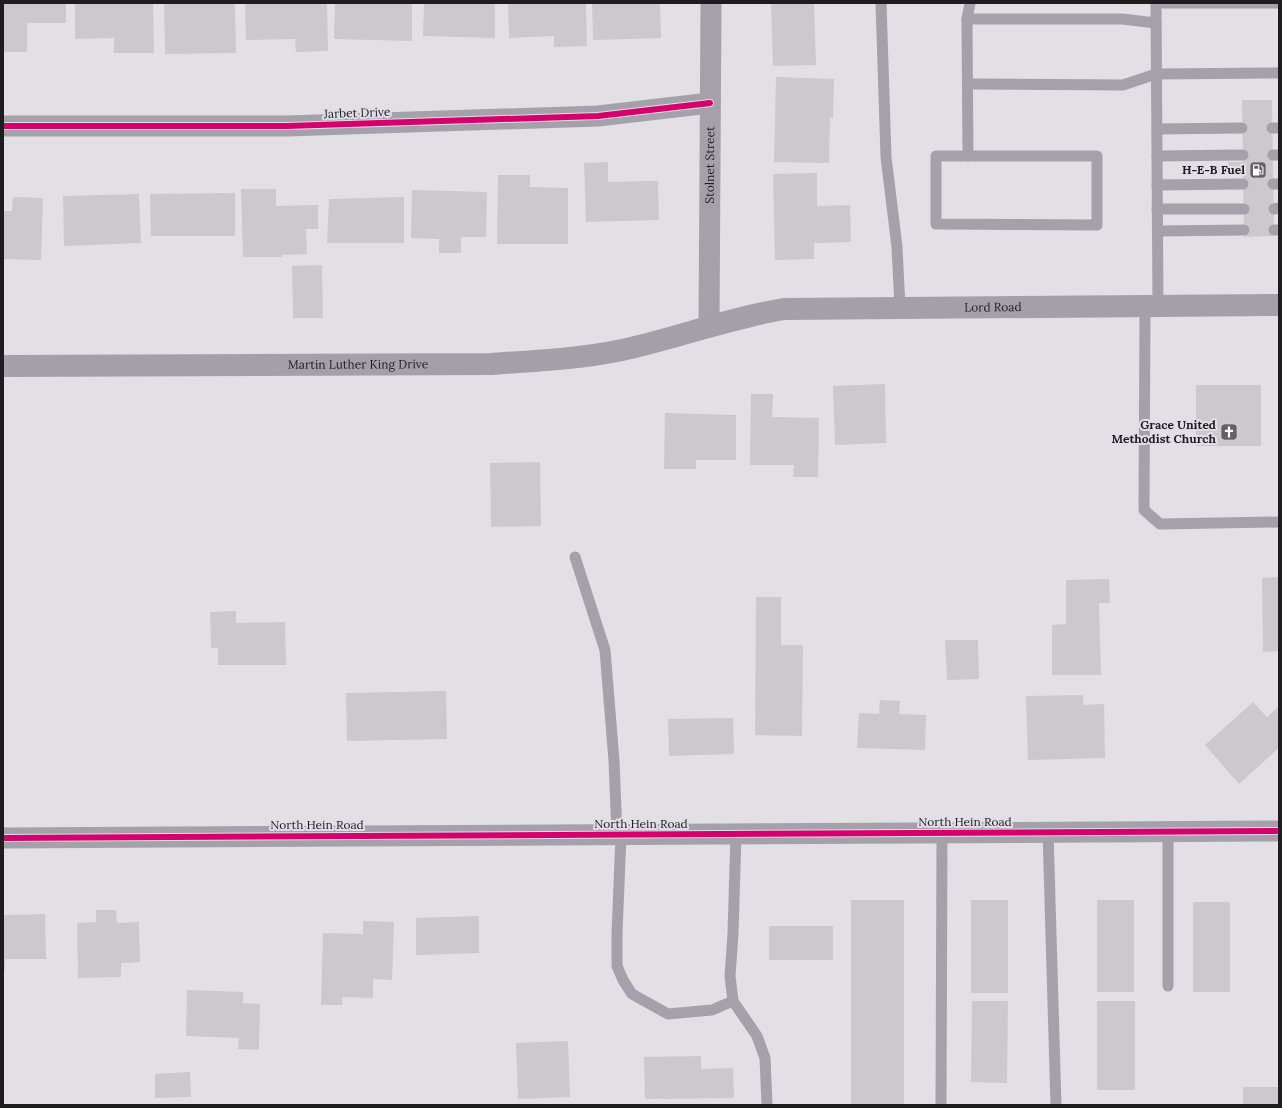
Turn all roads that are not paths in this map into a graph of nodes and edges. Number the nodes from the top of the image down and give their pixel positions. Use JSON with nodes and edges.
{"nodes":[{"id":1,"x":711,"y":3,"type":"edge"},
{"id":2,"x":881,"y":3,"type":"edge"},
{"id":3,"x":970,"y":3,"type":"edge"},
{"id":4,"x":1156,"y":3,"type":"edge"},
{"id":5,"x":1279,"y":3,"type":"edge"},
{"id":6,"x":967,"y":19,"type":"junction"},
{"id":7,"x":1156,"y":23,"type":"junction"},
{"id":8,"x":1279,"y":73,"type":"edge"},
{"id":9,"x":1156,"y":74,"type":"junction"},
{"id":10,"x":968,"y":84,"type":"junction"},
{"id":11,"x":710,"y":103,"type":"junction"},
{"id":12,"x":3,"y":126,"type":"edge"},
{"id":13,"x":1242,"y":128,"type":"dead end"},
{"id":14,"x":1157,"y":129,"type":"junction"},
{"id":15,"x":1243,"y":155,"type":"dead end"},
{"id":16,"x":968,"y":156,"type":"junction"},
{"id":17,"x":1157,"y":156,"type":"junction"},
{"id":18,"x":1243,"y":184,"type":"dead end"},
{"id":19,"x":1157,"y":185,"type":"junction"},
{"id":20,"x":1157,"y":209,"type":"junction"},
{"id":21,"x":1244,"y":209,"type":"dead end"},
{"id":22,"x":1244,"y":230,"type":"dead end"},
{"id":23,"x":1158,"y":231,"type":"junction"},
{"id":24,"x":1279,"y":305,"type":"edge"},
{"id":25,"x":1151,"y":306,"type":"junction"},
{"id":26,"x":900,"y":307,"type":"junction"},
{"id":27,"x":709,"y":326,"type":"junction"},
{"id":28,"x":3,"y":366,"type":"edge"},
{"id":29,"x":1279,"y":522,"type":"edge"},
{"id":30,"x":575,"y":557,"type":"dead end"},
{"id":31,"x":1279,"y":831,"type":"edge"},
{"id":32,"x":1048,"y":832,"type":"junction"},
{"id":33,"x":1168,"y":832,"type":"junction"},
{"id":34,"x":942,"y":833,"type":"junction"},
{"id":35,"x":736,"y":834,"type":"junction"},
{"id":36,"x":619,"y":835,"type":"junction"},
{"id":37,"x":3,"y":838,"type":"edge"},
{"id":38,"x":1168,"y":986,"type":"dead end"},
{"id":39,"x":733,"y":1001,"type":"junction"},
{"id":40,"x":767,"y":1105,"type":"edge"},
{"id":41,"x":941,"y":1105,"type":"edge"},
{"id":42,"x":1056,"y":1105,"type":"edge"}],
"edges":[{"from":1,"to":11,"type":"street","name":"Stolnet Street"},
{"from":2,"to":26,"type":"lane"},
{"from":3,"to":6,"type":"lane"},
{"from":4,"to":5,"type":"lane"},
{"from":4,"to":7,"type":"lane"},
{"from":6,"to":7,"type":"lane"},
{"from":6,"to":10,"type":"lane"},
{"from":7,"to":9,"type":"lane"},
{"from":8,"to":9,"type":"lane"},
{"from":9,"to":10,"type":"lane"},
{"from":9,"to":14,"type":"lane"},
{"from":10,"to":16,"type":"lane"},
{"from":11,"to":12,"type":"street","name":"Jarbet Drive"},
{"from":11,"to":27,"type":"street","name":"Stolnet Street"},
{"from":13,"to":14,"type":"lane"},
{"from":14,"to":17,"type":"lane"},
{"from":15,"to":17,"type":"lane"},
{"from":16,"to":16,"type":"lane"},
{"from":17,"to":19,"type":"lane"},
{"from":18,"to":19,"type":"lane"},
{"from":19,"to":20,"type":"lane"},
{"from":20,"to":21,"type":"lane"},
{"from":20,"to":23,"type":"lane"},
{"from":22,"to":23,"type":"lane"},
{"from":23,"to":25,"type":"lane"},
{"from":24,"to":25,"type":"main road","name":"Lord Road"},
{"from":25,"to":26,"type":"main road","name":"Lord Road"},
{"from":25,"to":29,"type":"lane"},
{"from":26,"to":27,"type":"main road","name":"Lord Road"},
{"from":27,"to":28,"type":"main road","name":"Martin Luther King Drive"},
{"from":30,"to":36,"type":"lane"},
{"from":31,"to":33,"type":"street","name":"North Hein Road"},
{"from":32,"to":33,"type":"street","name":"North Hein Road"},
{"from":32,"to":34,"type":"street","name":"North Hein Road"},
{"from":32,"to":42,"type":"lane"},
{"from":33,"to":38,"type":"lane"},
{"from":34,"to":35,"type":"street","name":"North Hein Road"},
{"from":34,"to":41,"type":"lane"},
{"from":35,"to":36,"type":"street","name":"North Hein Road"},
{"from":35,"to":39,"type":"lane"},
{"from":36,"to":37,"type":"street","name":"North Hein Road"},
{"from":36,"to":39,"type":"lane"},
{"from":39,"to":40,"type":"lane"}]}
